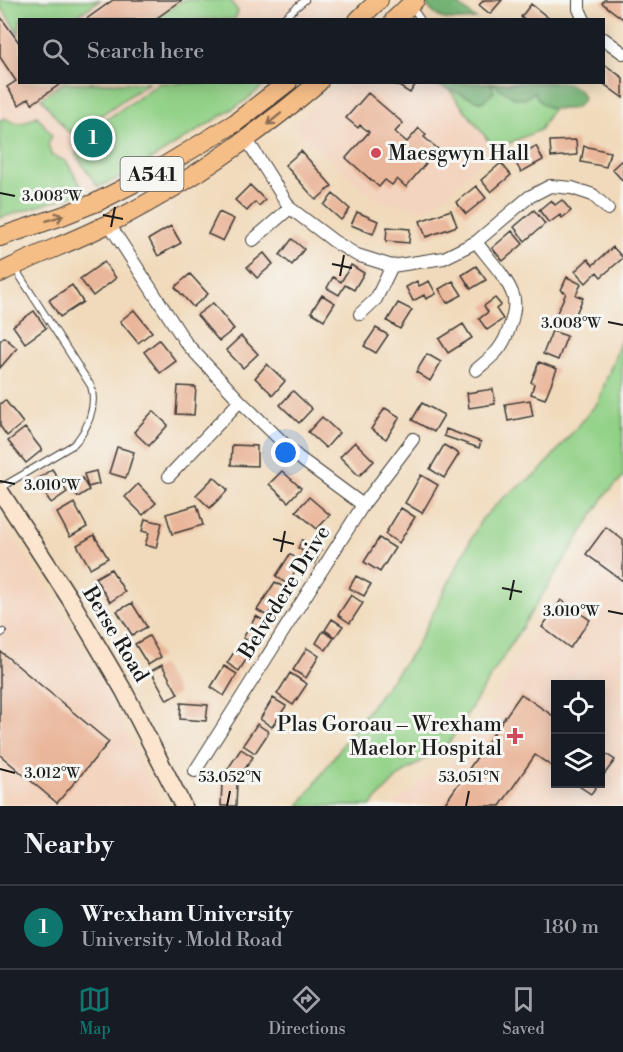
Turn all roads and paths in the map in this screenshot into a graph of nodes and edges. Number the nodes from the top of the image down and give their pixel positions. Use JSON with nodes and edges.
{"nodes":[{"id":1,"x":305,"y":0,"type":"edge"},
{"id":2,"x":379,"y":0,"type":"edge"},
{"id":3,"x":579,"y":0,"type":"edge"},
{"id":4,"x":413,"y":6,"type":"edge"},
{"id":5,"x":283,"y":18,"type":"edge"},
{"id":6,"x":360,"y":18,"type":"edge"},
{"id":7,"x":397,"y":18,"type":"edge"},
{"id":8,"x":583,"y":18,"type":"edge"},
{"id":9,"x":605,"y":40,"type":"edge"},
{"id":10,"x":623,"y":53,"type":"edge"},
{"id":11,"x":285,"y":84,"type":"edge"},
{"id":12,"x":310,"y":85,"type":"edge"},
{"id":13,"x":235,"y":123,"type":"junction"},
{"id":14,"x":247,"y":140,"type":"junction"},
{"id":15,"x":97,"y":202,"type":"junction"},
{"id":16,"x":290,"y":208,"type":"junction"},
{"id":17,"x":608,"y":209,"type":"dead end"},
{"id":18,"x":109,"y":224,"type":"junction"},
{"id":19,"x":0,"y":237,"type":"edge"},
{"id":20,"x":253,"y":240,"type":"dead end"},
{"id":21,"x":476,"y":242,"type":"junction"},
{"id":22,"x":392,"y":266,"type":"junction"},
{"id":23,"x":7,"y":270,"type":"edge"},
{"id":24,"x":360,"y":314,"type":"dead end"},
{"id":25,"x":476,"y":370,"type":"dead end"},
{"id":26,"x":240,"y":401,"type":"junction"},
{"id":27,"x":413,"y":439,"type":"dead end"},
{"id":28,"x":169,"y":476,"type":"dead end"},
{"id":29,"x":0,"y":489,"type":"edge"},
{"id":30,"x":363,"y":505,"type":"junction"},
{"id":31,"x":195,"y":771,"type":"dead end"},
{"id":32,"x":183,"y":806,"type":"edge"}],
"edges":[{"from":1,"to":5,"type":"lane"},
{"from":2,"to":6,"type":"main road"},
{"from":3,"to":8,"type":"street"},
{"from":4,"to":7,"type":"main road"},
{"from":9,"to":10,"type":"street"},
{"from":11,"to":13,"type":"main road","number":"A541"},
{"from":12,"to":14,"type":"main road","number":"A541","one_way":true},
{"from":13,"to":14,"type":"main road"},
{"from":13,"to":15,"type":"main road","number":"A541"},
{"from":14,"to":16,"type":"street"},
{"from":14,"to":18,"type":"main road","number":"A541"},
{"from":15,"to":18,"type":"main road"},
{"from":19,"to":15,"type":"main road","number":"A541","one_way":true},
{"from":16,"to":20,"type":"street"},
{"from":16,"to":22,"type":"street"},
{"from":17,"to":21,"type":"street"},
{"from":18,"to":23,"type":"main road","number":"A541"},
{"from":18,"to":26,"type":"street"},
{"from":21,"to":22,"type":"street"},
{"from":21,"to":25,"type":"street"},
{"from":22,"to":24,"type":"street"},
{"from":23,"to":29,"type":"lane"},
{"from":26,"to":28,"type":"street"},
{"from":26,"to":30,"type":"street"},
{"from":27,"to":30,"type":"street","name":"Belvedere Drive"},
{"from":29,"to":32,"type":"main road","name":"Berse Road"},
{"from":30,"to":31,"type":"street","name":"Belvedere Drive"}]}
